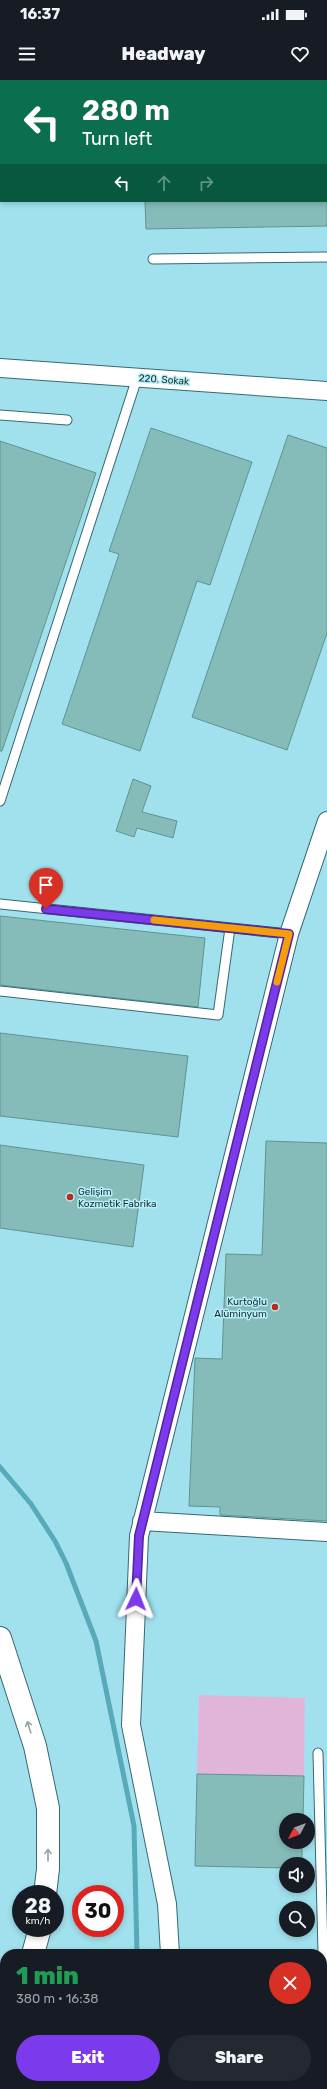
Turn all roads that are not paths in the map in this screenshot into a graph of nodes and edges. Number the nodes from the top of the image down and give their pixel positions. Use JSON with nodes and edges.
{"nodes":[{"id":1,"x":327,"y":257,"type":"edge"},
{"id":2,"x":153,"y":259,"type":"dead end"},
{"id":3,"x":0,"y":368,"type":"edge"},
{"id":4,"x":137,"y":378,"type":"junction"},
{"id":5,"x":327,"y":391,"type":"edge"},
{"id":6,"x":0,"y":415,"type":"edge"},
{"id":7,"x":67,"y":420,"type":"dead end"},
{"id":8,"x":0,"y":801,"type":"edge"},
{"id":9,"x":327,"y":821,"type":"edge"},
{"id":10,"x":0,"y":904,"type":"edge"},
{"id":11,"x":230,"y":928,"type":"junction"},
{"id":12,"x":289,"y":934,"type":"junction"},
{"id":13,"x":0,"y":991,"type":"edge"},
{"id":14,"x":142,"y":1521,"type":"junction"},
{"id":15,"x":327,"y":1532,"type":"edge"},
{"id":16,"x":0,"y":1638,"type":"edge"},
{"id":17,"x":318,"y":1753,"type":"dead end"},
{"id":18,"x":46,"y":1885,"type":"edge"},
{"id":19,"x":38,"y":1937,"type":"edge"},
{"id":20,"x":34,"y":1949,"type":"edge"},
{"id":21,"x":170,"y":1949,"type":"edge"},
{"id":22,"x":323,"y":1949,"type":"edge"}],
"edges":[{"from":1,"to":2,"type":"lane"},
{"from":3,"to":4,"type":"street","name":"220. Sokak"},
{"from":4,"to":5,"type":"street","name":"220. Sokak"},
{"from":4,"to":8,"type":"lane"},
{"from":6,"to":7,"type":"lane"},
{"from":9,"to":12,"type":"street"},
{"from":10,"to":11,"type":"lane"},
{"from":11,"to":12,"type":"lane"},
{"from":11,"to":13,"type":"lane"},
{"from":12,"to":14,"type":"street"},
{"from":14,"to":15,"type":"street"},
{"from":14,"to":21,"type":"street"},
{"from":18,"to":16,"type":"highway","one_way":true},
{"from":17,"to":22,"type":"lane"},
{"from":19,"to":20,"type":"highway"}]}
